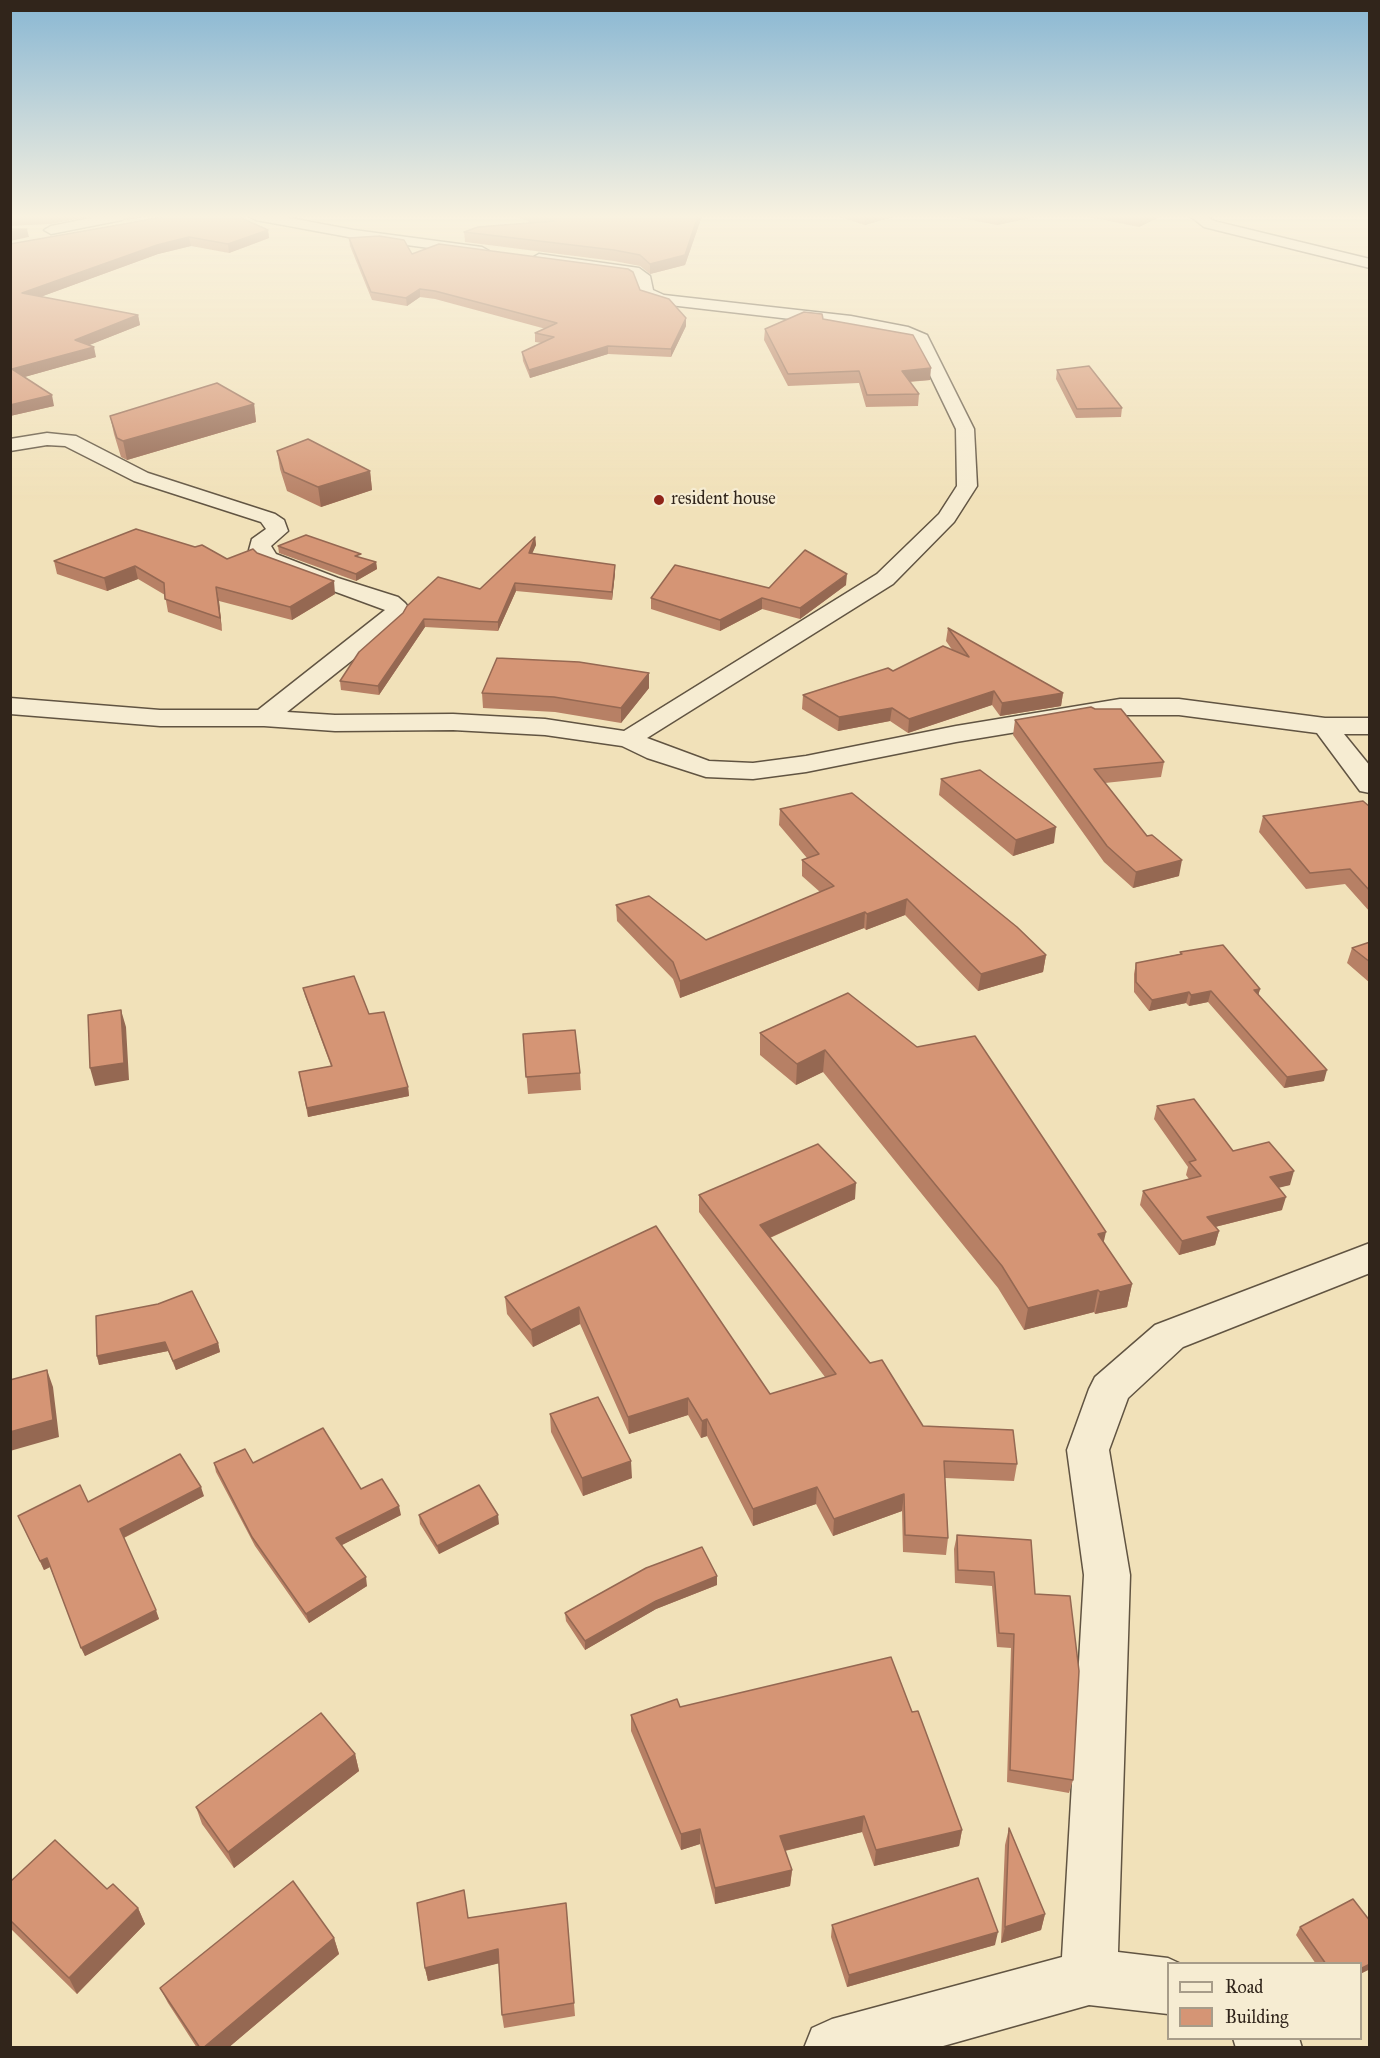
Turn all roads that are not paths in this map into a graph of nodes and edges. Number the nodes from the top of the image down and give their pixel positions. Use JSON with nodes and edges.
{"nodes":[{"id":1,"x":773,"y":312,"type":"edge"},
{"id":2,"x":10,"y":445,"type":"edge"},
{"id":3,"x":10,"y":706,"type":"edge"},
{"id":4,"x":264,"y":718,"type":"junction"},
{"id":5,"x":1325,"y":726,"type":"junction"},
{"id":6,"x":1370,"y":726,"type":"edge"},
{"id":7,"x":628,"y":739,"type":"junction"},
{"id":8,"x":1370,"y":785,"type":"edge"},
{"id":9,"x":1370,"y":1257,"type":"edge"},
{"id":10,"x":1089,"y":1977,"type":"junction"},
{"id":11,"x":1167,"y":1986,"type":"edge"},
{"id":12,"x":832,"y":2048,"type":"edge"}],
"edges":[{"from":1,"to":7,"type":"street"},
{"from":2,"to":4,"type":"street"},
{"from":3,"to":4,"type":"street"},
{"from":4,"to":7,"type":"street"},
{"from":5,"to":6,"type":"street"},
{"from":5,"to":7,"type":"street"},
{"from":5,"to":8,"type":"street"},
{"from":9,"to":10,"type":"street"},
{"from":10,"to":11,"type":"street"},
{"from":10,"to":12,"type":"street"}]}
